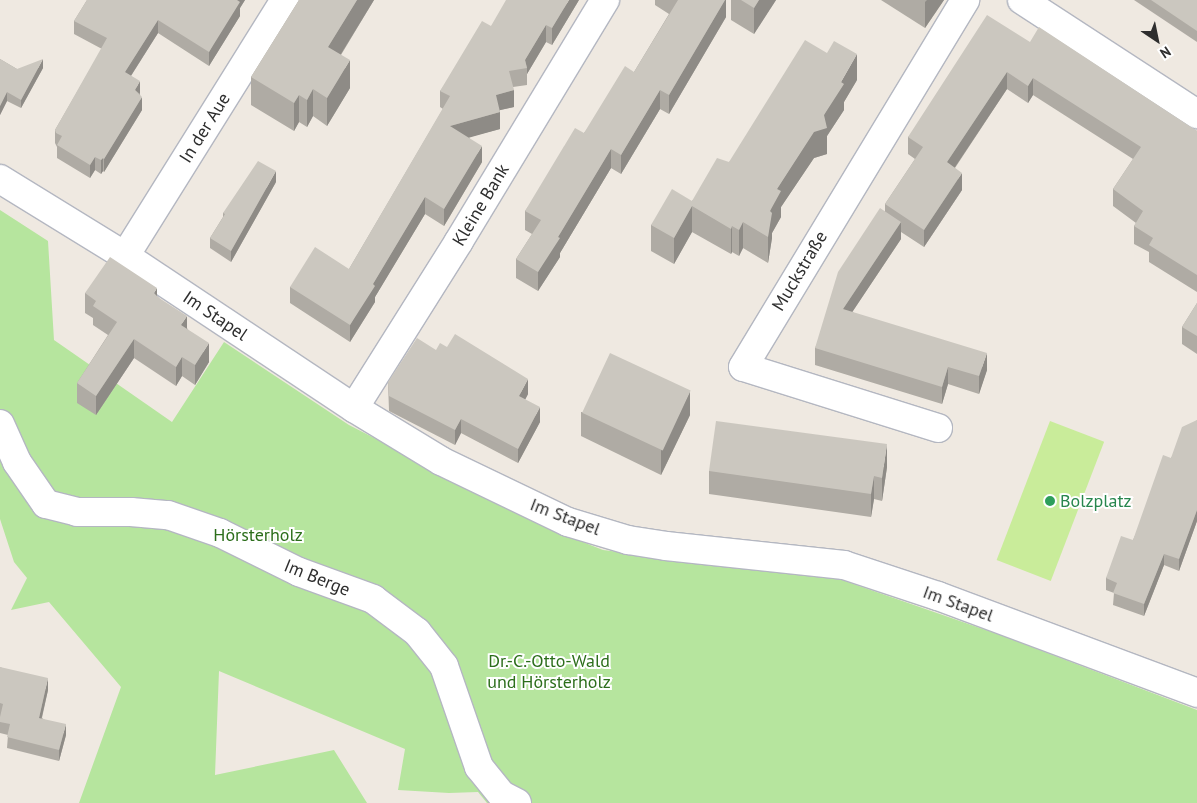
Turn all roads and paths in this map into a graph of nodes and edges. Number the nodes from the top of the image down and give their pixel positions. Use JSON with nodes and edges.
{"nodes":[{"id":1,"x":285,"y":0,"type":"edge"},
{"id":2,"x":605,"y":0,"type":"edge"},
{"id":3,"x":965,"y":0,"type":"edge"},
{"id":4,"x":1022,"y":0,"type":"edge"},
{"id":5,"x":1197,"y":114,"type":"edge"},
{"id":6,"x":0,"y":179,"type":"edge"},
{"id":7,"x":125,"y":256,"type":"junction"},
{"id":8,"x":354,"y":408,"type":"junction"},
{"id":9,"x":0,"y":424,"type":"edge"},
{"id":10,"x":938,"y":428,"type":"dead end"},
{"id":11,"x":1197,"y":693,"type":"edge"},
{"id":12,"x":517,"y":803,"type":"edge"}],
"edges":[{"from":1,"to":7,"type":"street","name":"In der Aue"},
{"from":2,"to":8,"type":"street","name":"Kleine Bank"},
{"from":3,"to":10,"type":"street","name":"Muckstraße"},
{"from":4,"to":5,"type":"street"},
{"from":6,"to":7,"type":"street","name":"Im Stapel"},
{"from":7,"to":8,"type":"street","name":"Im Stapel"},
{"from":8,"to":11,"type":"street","name":"Im Stapel"},
{"from":9,"to":12,"type":"street","name":"Im Berge"}]}
